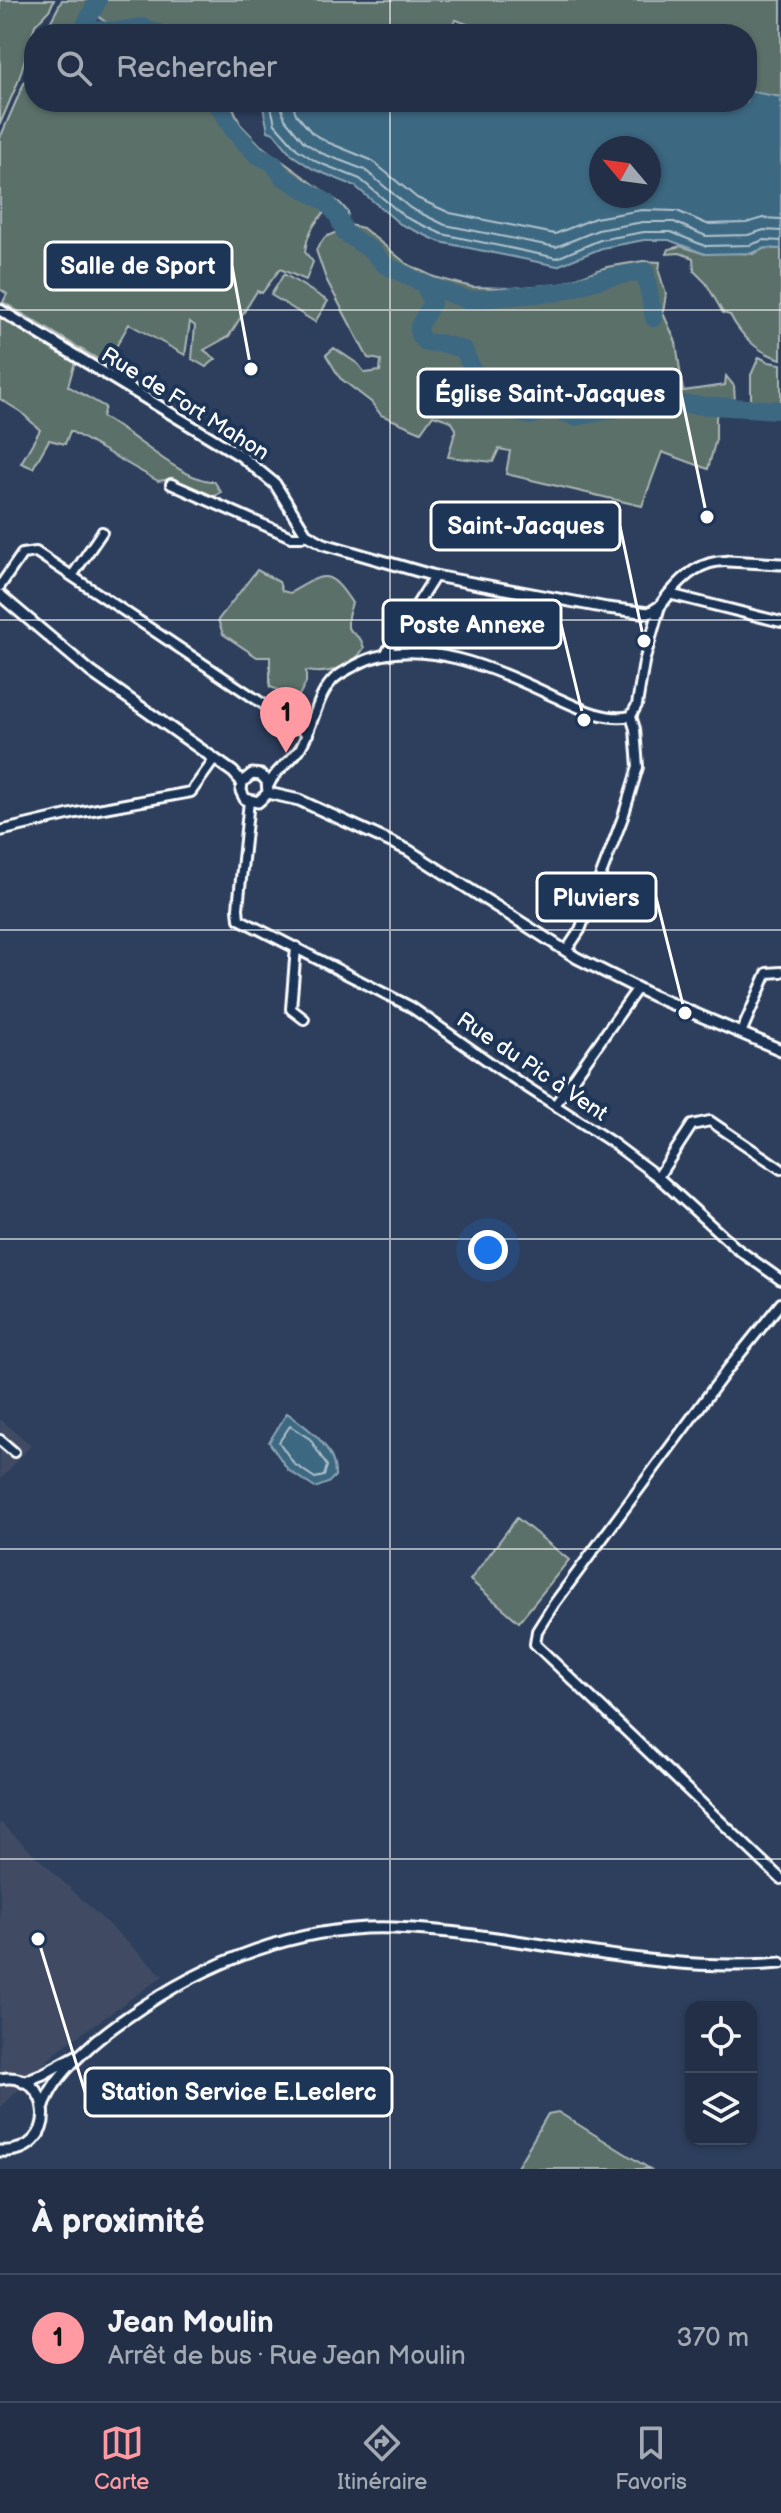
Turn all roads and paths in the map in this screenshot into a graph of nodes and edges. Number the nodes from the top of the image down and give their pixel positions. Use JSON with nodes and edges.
{"nodes":[{"id":1,"x":0,"y":310,"type":"edge"},
{"id":2,"x":171,"y":484,"type":"dead end"},
{"id":3,"x":102,"y":532,"type":"dead end"},
{"id":4,"x":306,"y":534,"type":"junction"},
{"id":5,"x":728,"y":561,"type":"joint"},
{"id":6,"x":781,"y":564,"type":"edge"},
{"id":7,"x":72,"y":576,"type":"junction"},
{"id":8,"x":435,"y":576,"type":"junction"},
{"id":9,"x":0,"y":586,"type":"edge"},
{"id":10,"x":669,"y":594,"type":"junction"},
{"id":11,"x":0,"y":595,"type":"edge"},
{"id":12,"x":660,"y":606,"type":"junction"},
{"id":13,"x":781,"y":622,"type":"edge"},
{"id":14,"x":386,"y":653,"type":"junction"},
{"id":15,"x":631,"y":716,"type":"junction"},
{"id":16,"x":308,"y":734,"type":"junction"},
{"id":17,"x":214,"y":760,"type":"junction"},
{"id":18,"x":242,"y":782,"type":"junction"},
{"id":19,"x":268,"y":789,"type":"junction"},
{"id":20,"x":249,"y":801,"type":"junction"},
{"id":21,"x":0,"y":831,"type":"edge"},
{"id":22,"x":296,"y":947,"type":"junction"},
{"id":23,"x":566,"y":951,"type":"junction"},
{"id":24,"x":781,"y":972,"type":"edge"},
{"id":25,"x":637,"y":989,"type":"junction"},
{"id":26,"x":304,"y":1019,"type":"dead end"},
{"id":27,"x":741,"y":1033,"type":"junction"},
{"id":28,"x":781,"y":1050,"type":"edge"},
{"id":29,"x":555,"y":1105,"type":"junction"},
{"id":30,"x":781,"y":1169,"type":"edge"},
{"id":31,"x":658,"y":1177,"type":"junction"},
{"id":32,"x":781,"y":1280,"type":"edge"},
{"id":33,"x":781,"y":1303,"type":"edge"},
{"id":34,"x":0,"y":1440,"type":"edge"},
{"id":35,"x":14,"y":1452,"type":"dead end"},
{"id":36,"x":781,"y":1879,"type":"edge"},
{"id":37,"x":781,"y":1963,"type":"edge"},
{"id":38,"x":95,"y":2043,"type":"junction"},
{"id":39,"x":0,"y":2079,"type":"edge"},
{"id":40,"x":23,"y":2082,"type":"junction"},
{"id":41,"x":44,"y":2107,"type":"junction"},
{"id":42,"x":0,"y":2151,"type":"edge"}],
"edges":[{"from":1,"to":4,"type":"street","name":"Rue de Fort Mahon"},
{"from":2,"to":4,"type":"street"},
{"from":3,"to":7,"type":"street"},
{"from":4,"to":8,"type":"street"},
{"from":5,"to":6,"type":"street"},
{"from":5,"to":10,"type":"street"},
{"from":7,"to":9,"type":"street"},
{"from":7,"to":16,"type":"street"},
{"from":8,"to":12,"type":"street"},
{"from":8,"to":14,"type":"street"},
{"from":10,"to":12,"type":"street"},
{"from":10,"to":13,"type":"street"},
{"from":11,"to":17,"type":"street"},
{"from":12,"to":15,"type":"street"},
{"from":14,"to":15,"type":"street"},
{"from":14,"to":16,"type":"street"},
{"from":15,"to":23,"type":"street"},
{"from":16,"to":19,"type":"street"},
{"from":17,"to":18,"type":"street"},
{"from":17,"to":21,"type":"street"},
{"from":18,"to":19,"type":"street"},
{"from":18,"to":20,"type":"street"},
{"from":19,"to":20,"type":"street"},
{"from":19,"to":23,"type":"street"},
{"from":20,"to":22,"type":"street","name":"Rue du Pic à Vent"},
{"from":22,"to":26,"type":"street"},
{"from":22,"to":29,"type":"street","name":"Rue du Pic à Vent"},
{"from":23,"to":25,"type":"street"},
{"from":24,"to":27,"type":"street"},
{"from":25,"to":27,"type":"street"},
{"from":25,"to":29,"type":"street"},
{"from":27,"to":28,"type":"street"},
{"from":29,"to":31,"type":"street","name":"Rue du Pic à Vent"},
{"from":30,"to":31,"type":"street"},
{"from":31,"to":32,"type":"street","name":"Rue du Pic à Vent"},
{"from":33,"to":36,"type":"street"},
{"from":34,"to":35,"type":"street"},
{"from":37,"to":38,"type":"street"},
{"from":38,"to":40,"type":"street"},
{"from":38,"to":41,"type":"street"},
{"from":39,"to":40,"type":"street"},
{"from":40,"to":41,"type":"street"},
{"from":41,"to":42,"type":"street"}]}
